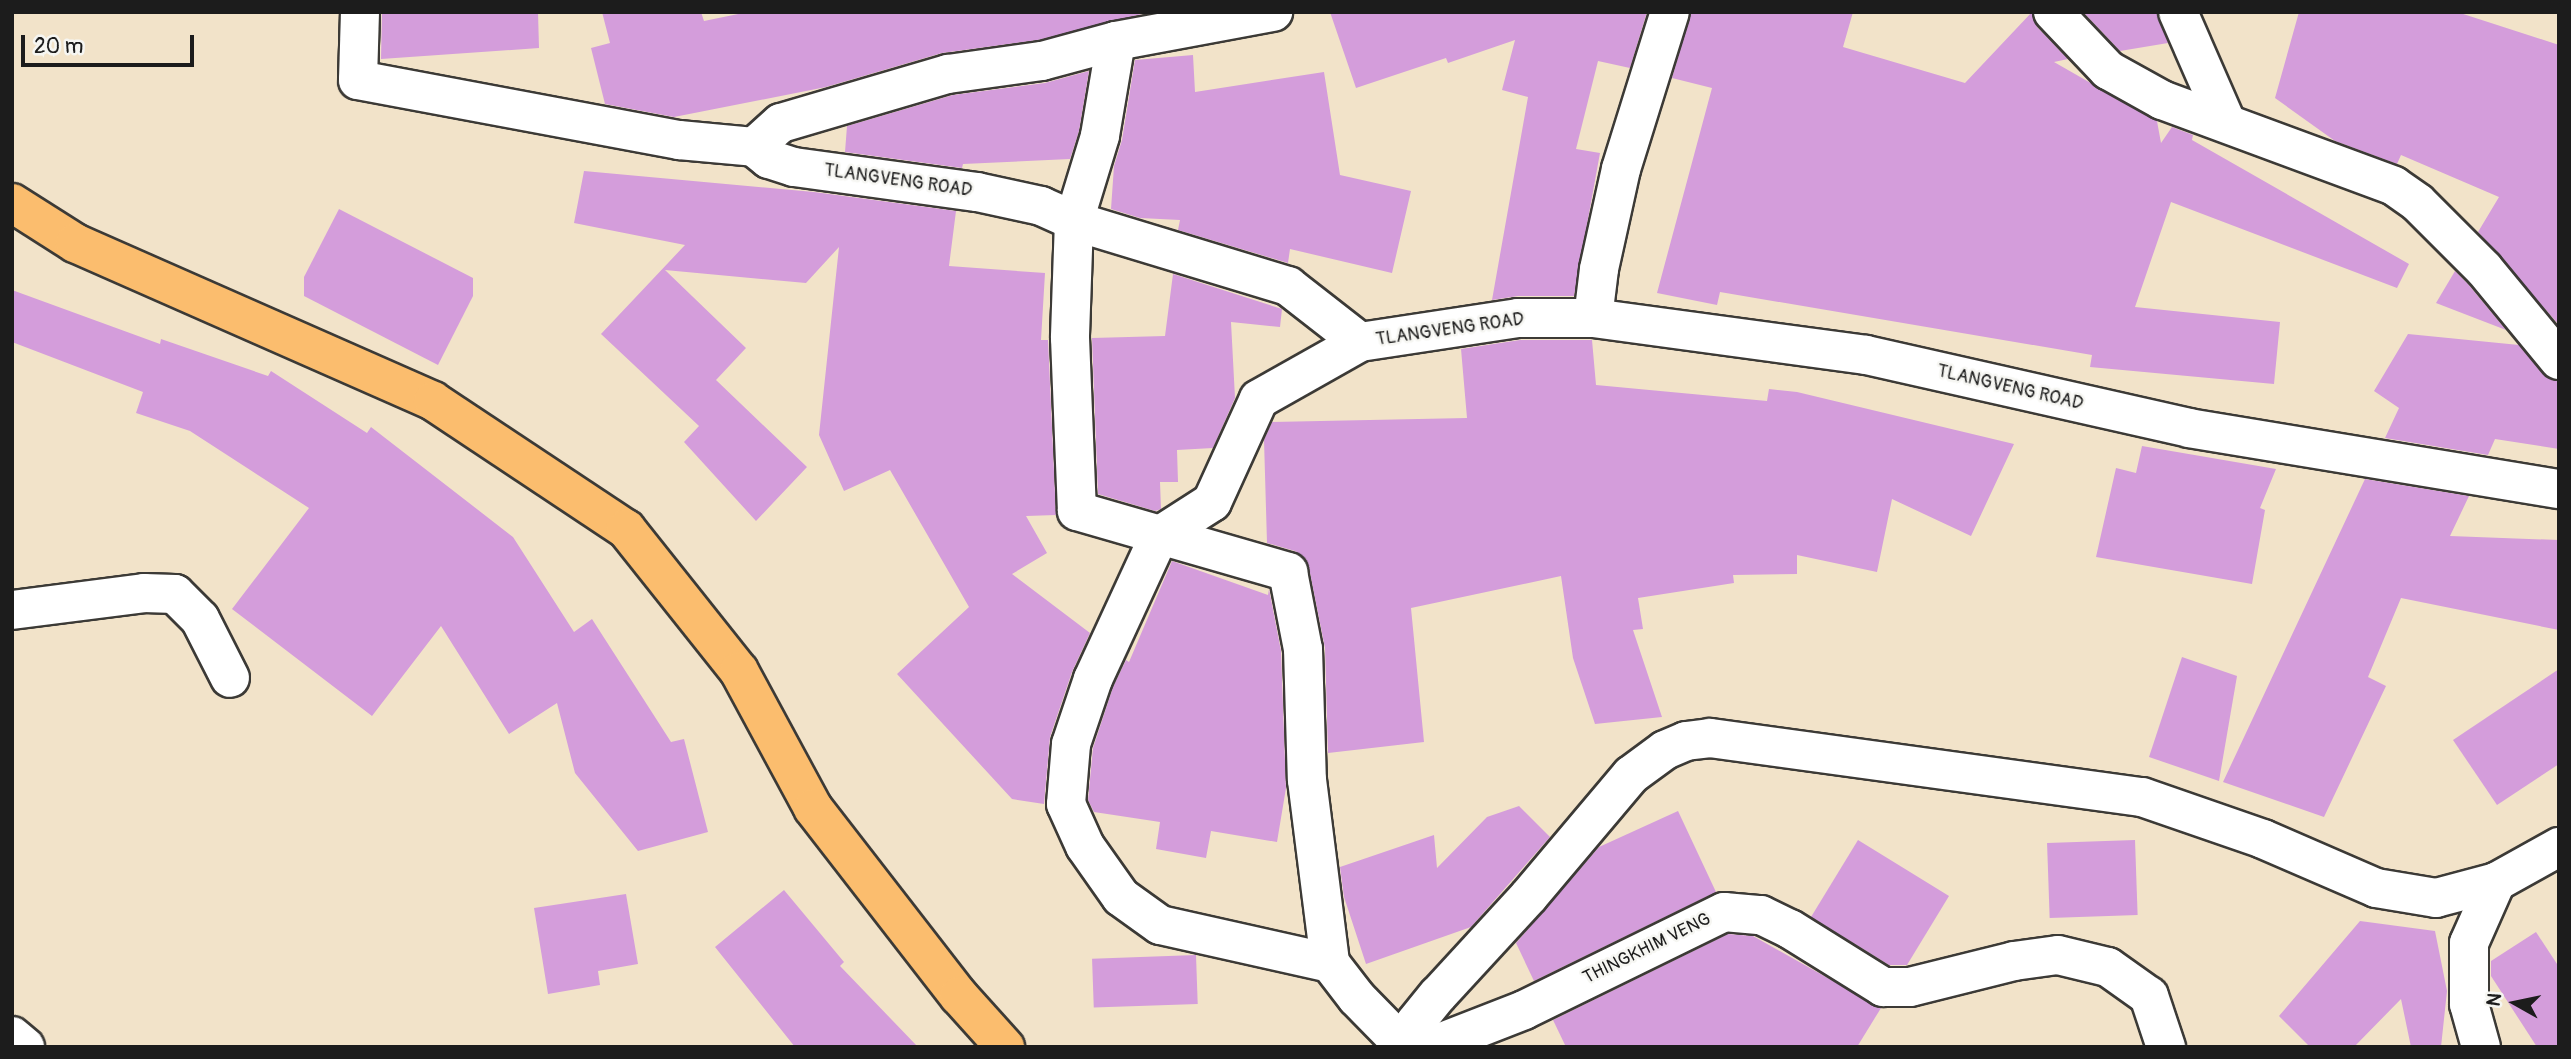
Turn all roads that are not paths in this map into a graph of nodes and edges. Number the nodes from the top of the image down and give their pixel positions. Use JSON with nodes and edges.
{"nodes":[{"id":1,"x":360,"y":12,"type":"edge"},
{"id":2,"x":1273,"y":12,"type":"edge"},
{"id":3,"x":1670,"y":12,"type":"edge"},
{"id":4,"x":2053,"y":12,"type":"edge"},
{"id":5,"x":2178,"y":12,"type":"edge"},
{"id":6,"x":1116,"y":41,"type":"junction"},
{"id":7,"x":2226,"y":122,"type":"junction"},
{"id":8,"x":754,"y":147,"type":"junction"},
{"id":9,"x":12,"y":203,"type":"edge"},
{"id":10,"x":1074,"y":221,"type":"junction"},
{"id":11,"x":1593,"y":318,"type":"junction"},
{"id":12,"x":1360,"y":342,"type":"junction"},
{"id":13,"x":2559,"y":360,"type":"edge"},
{"id":14,"x":2559,"y":489,"type":"edge"},
{"id":15,"x":1159,"y":536,"type":"junction"},
{"id":16,"x":12,"y":610,"type":"edge"},
{"id":17,"x":230,"y":678,"type":"dead end"},
{"id":18,"x":2559,"y":847,"type":"edge"},
{"id":19,"x":2496,"y":882,"type":"junction"},
{"id":20,"x":1330,"y":963,"type":"junction"},
{"id":21,"x":12,"y":1036,"type":"edge"},
{"id":22,"x":25,"y":1047,"type":"edge"},
{"id":23,"x":1005,"y":1047,"type":"edge"},
{"id":24,"x":1405,"y":1047,"type":"edge"},
{"id":25,"x":2166,"y":1047,"type":"edge"},
{"id":26,"x":2481,"y":1047,"type":"edge"}],
"edges":[{"from":1,"to":8,"type":"street","name":"TLANGVENG ROAD"},
{"from":2,"to":6,"type":"street"},
{"from":3,"to":11,"type":"street"},
{"from":4,"to":7,"type":"street"},
{"from":5,"to":7,"type":"street"},
{"from":6,"to":8,"type":"street"},
{"from":6,"to":10,"type":"street"},
{"from":7,"to":13,"type":"street"},
{"from":8,"to":10,"type":"street","name":"TLANGVENG ROAD"},
{"from":9,"to":23,"type":"highway"},
{"from":10,"to":12,"type":"street","name":"TLANGVENG ROAD"},
{"from":10,"to":15,"type":"street"},
{"from":11,"to":12,"type":"street","name":"TLANGVENG ROAD"},
{"from":11,"to":14,"type":"street","name":"TLANGVENG ROAD"},
{"from":12,"to":15,"type":"street"},
{"from":15,"to":20,"type":"street"},
{"from":15,"to":20,"type":"street"},
{"from":16,"to":17,"type":"street"},
{"from":18,"to":19,"type":"street"},
{"from":19,"to":24,"type":"street"},
{"from":19,"to":26,"type":"street"},
{"from":20,"to":24,"type":"street"},
{"from":21,"to":22,"type":"street"},
{"from":24,"to":25,"type":"street","name":"THINGKHIM VENG"}]}
